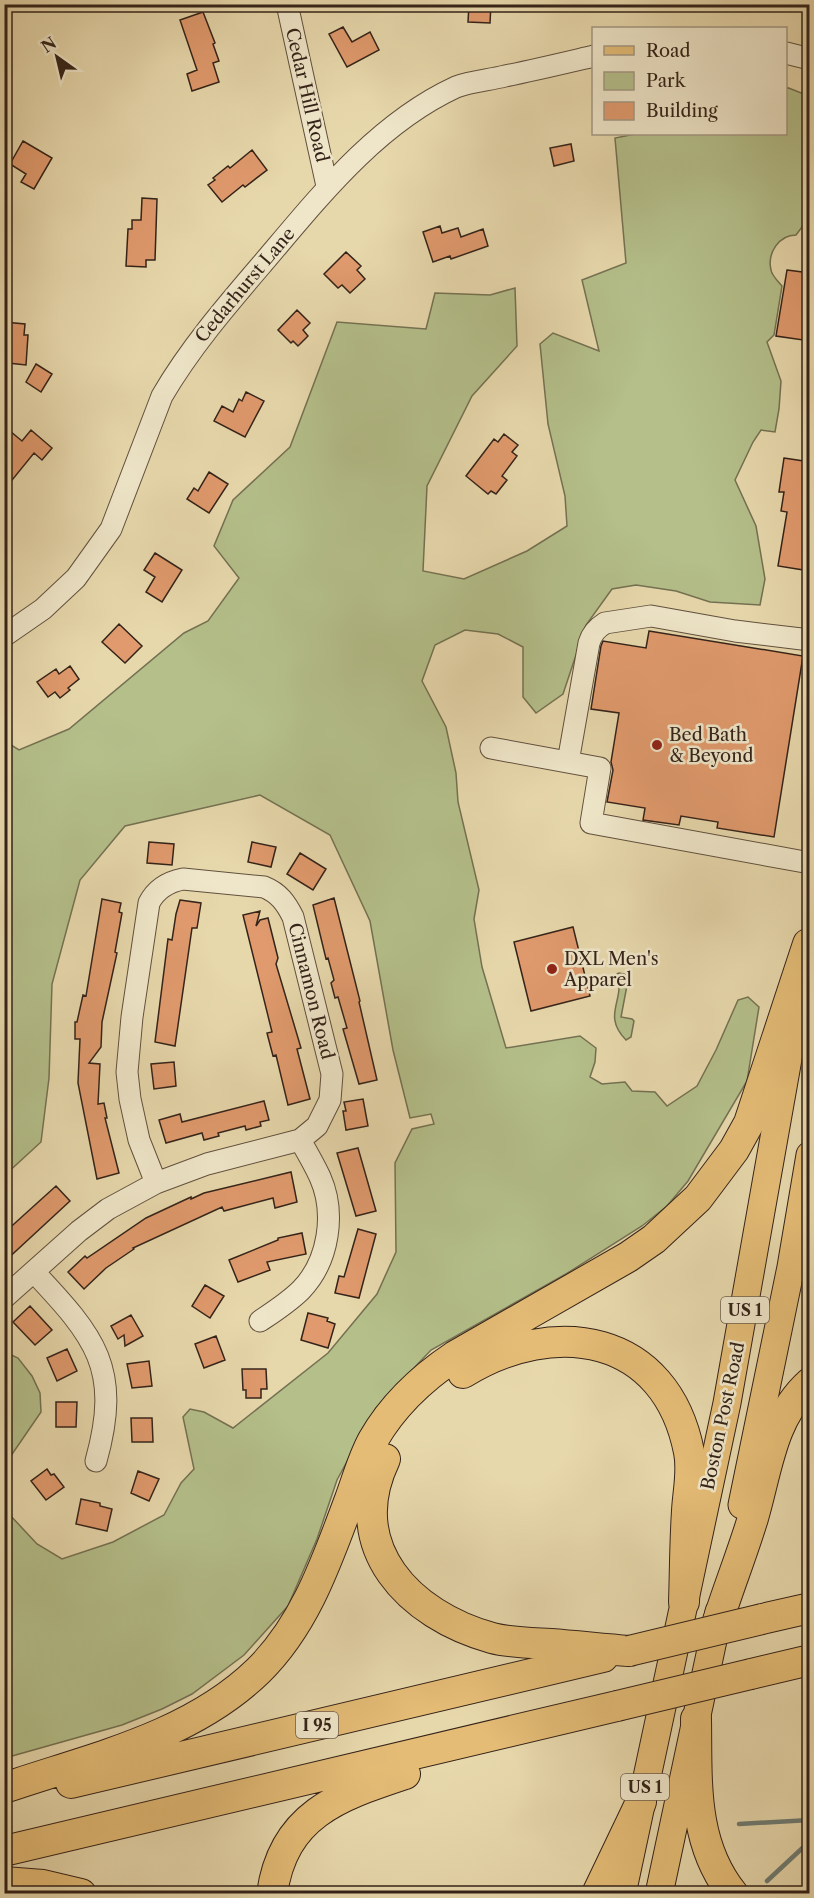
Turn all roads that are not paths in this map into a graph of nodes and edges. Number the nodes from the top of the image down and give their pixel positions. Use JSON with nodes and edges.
{"nodes":[{"id":1,"x":286,"y":4,"type":"edge"},
{"id":2,"x":787,"y":53,"type":"edge"},
{"id":3,"x":592,"y":56,"type":"edge"},
{"id":4,"x":810,"y":59,"type":"edge"},
{"id":5,"x":327,"y":186,"type":"junction"},
{"id":6,"x":4,"y":636,"type":"edge"},
{"id":7,"x":810,"y":640,"type":"edge"},
{"id":8,"x":491,"y":748,"type":"dead end"},
{"id":9,"x":568,"y":762,"type":"junction"},
{"id":10,"x":810,"y":863,"type":"edge"},
{"id":11,"x":809,"y":940,"type":"edge"},
{"id":12,"x":300,"y":1140,"type":"junction"},
{"id":13,"x":810,"y":1155,"type":"edge"},
{"id":14,"x":156,"y":1184,"type":"junction"},
{"id":15,"x":34,"y":1272,"type":"junction"},
{"id":16,"x":4,"y":1298,"type":"edge"},
{"id":17,"x":260,"y":1321,"type":"dead end"},
{"id":18,"x":810,"y":1383,"type":"edge"},
{"id":19,"x":96,"y":1461,"type":"dead end"},
{"id":20,"x":684,"y":1602,"type":"junction"},
{"id":21,"x":792,"y":1611,"type":"edge"},
{"id":22,"x":717,"y":1624,"type":"junction"},
{"id":23,"x":629,"y":1651,"type":"junction"},
{"id":24,"x":810,"y":1660,"type":"edge"},
{"id":25,"x":810,"y":1673,"type":"edge"},
{"id":26,"x":751,"y":1674,"type":"junction"},
{"id":27,"x":572,"y":1716,"type":"junction"},
{"id":28,"x":696,"y":1719,"type":"junction"},
{"id":29,"x":4,"y":1788,"type":"edge"},
{"id":30,"x":4,"y":1799,"type":"edge"},
{"id":31,"x":641,"y":1802,"type":"junction"},
{"id":32,"x":4,"y":1851,"type":"edge"},
{"id":33,"x":4,"y":1882,"type":"edge"},
{"id":34,"x":81,"y":1893,"type":"edge"},
{"id":35,"x":273,"y":1893,"type":"edge"},
{"id":36,"x":597,"y":1893,"type":"edge"},
{"id":37,"x":622,"y":1893,"type":"edge"},
{"id":38,"x":659,"y":1893,"type":"edge"},
{"id":39,"x":733,"y":1893,"type":"edge"}],
"edges":[{"from":1,"to":5,"type":"street","name":"Cedar Hill Road"},
{"from":2,"to":4,"type":"street"},
{"from":3,"to":5,"type":"street","name":"Cedarhurst Lane"},
{"from":5,"to":6,"type":"street","name":"Cedarhurst Lane"},
{"from":7,"to":9,"type":"street"},
{"from":8,"to":9,"type":"street"},
{"from":9,"to":10,"type":"street"},
{"from":11,"to":20,"type":"main road","name":"Boston Post Road","number":"US 1"},
{"from":11,"to":29,"type":"highway"},
{"from":12,"to":14,"type":"street"},
{"from":12,"to":14,"type":"street","name":"Cinnamon Road"},
{"from":12,"to":17,"type":"street"},
{"from":13,"to":22,"type":"main road","name":"Boston Post Road","number":"US 1"},
{"from":14,"to":15,"type":"street"},
{"from":15,"to":16,"type":"street"},
{"from":15,"to":19,"type":"street"},
{"from":18,"to":22,"type":"highway"},
{"from":20,"to":23,"type":"highway"},
{"from":20,"to":31,"type":"main road","name":"Boston Post Road","number":"US 1"},
{"from":21,"to":23,"type":"highway","number":"I 95","bridge":true},
{"from":22,"to":28,"type":"main road","name":"Boston Post Road","number":"US 1"},
{"from":23,"to":30,"type":"highway","number":"I 95"},
{"from":24,"to":26,"type":"highway"},
{"from":25,"to":26,"type":"highway"},
{"from":26,"to":27,"type":"highway","bridge":true},
{"from":27,"to":32,"type":"highway"},
{"from":27,"to":35,"type":"highway"},
{"from":28,"to":38,"type":"main road","name":"Boston Post Road","number":"US 1"},
{"from":28,"to":39,"type":"highway"},
{"from":31,"to":36,"type":"highway"},
{"from":31,"to":37,"type":"main road","name":"Boston Post Road","number":"US 1"},
{"from":33,"to":34,"type":"highway"}]}
